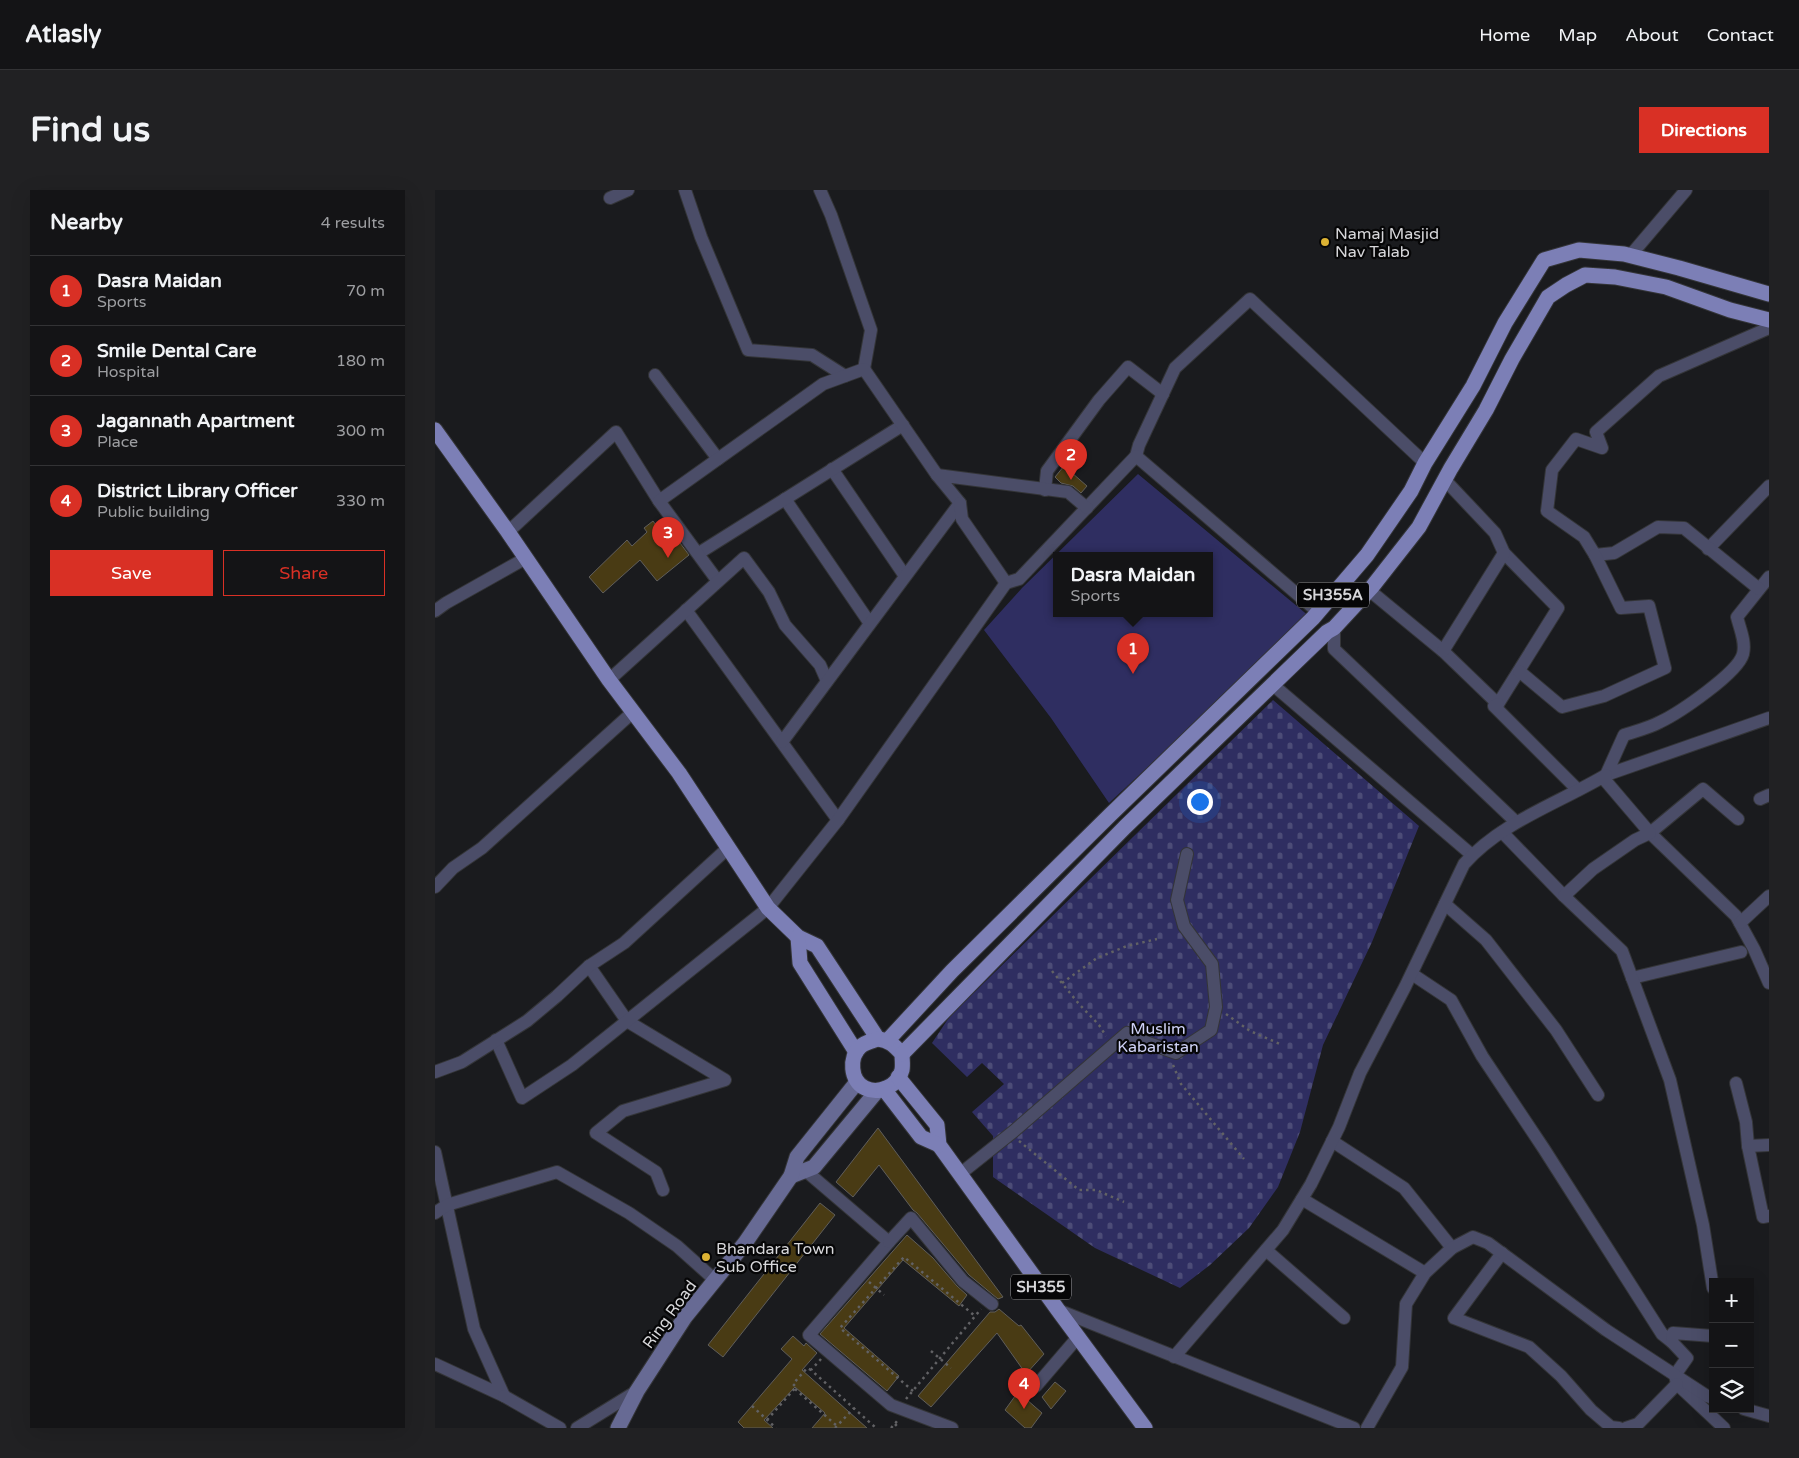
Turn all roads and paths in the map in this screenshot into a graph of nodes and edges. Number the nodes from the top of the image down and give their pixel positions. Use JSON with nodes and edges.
{"nodes":[{"id":1,"x":628,"y":190,"type":"edge"},
{"id":2,"x":685,"y":190,"type":"edge"},
{"id":3,"x":820,"y":190,"type":"edge"},
{"id":4,"x":1686,"y":190,"type":"edge"},
{"id":5,"x":610,"y":198,"type":"dead end"},
{"id":6,"x":1630,"y":256,"type":"junction"},
{"id":7,"x":1627,"y":280,"type":"junction"},
{"id":8,"x":1769,"y":294,"type":"edge"},
{"id":9,"x":1769,"y":320,"type":"edge"},
{"id":10,"x":1769,"y":328,"type":"edge"},
{"id":11,"x":1497,"y":338,"type":"junction"},
{"id":12,"x":1515,"y":353,"type":"junction"},
{"id":13,"x":864,"y":369,"type":"junction"},
{"id":14,"x":655,"y":375,"type":"dead end"},
{"id":15,"x":845,"y":376,"type":"junction"},
{"id":16,"x":1163,"y":394,"type":"junction"},
{"id":17,"x":903,"y":425,"type":"junction"},
{"id":18,"x":435,"y":430,"type":"edge"},
{"id":19,"x":1137,"y":456,"type":"junction"},
{"id":20,"x":718,"y":459,"type":"junction"},
{"id":21,"x":1425,"y":463,"type":"junction"},
{"id":22,"x":833,"y":469,"type":"junction"},
{"id":23,"x":937,"y":475,"type":"junction"},
{"id":24,"x":1445,"y":480,"type":"junction"},
{"id":25,"x":1769,"y":486,"type":"edge"},
{"id":26,"x":1045,"y":490,"type":"junction"},
{"id":27,"x":785,"y":500,"type":"junction"},
{"id":28,"x":659,"y":501,"type":"junction"},
{"id":29,"x":960,"y":503,"type":"junction"},
{"id":30,"x":1087,"y":508,"type":"junction"},
{"id":31,"x":508,"y":532,"type":"junction"},
{"id":32,"x":1708,"y":549,"type":"junction"},
{"id":33,"x":699,"y":553,"type":"junction"},
{"id":34,"x":1504,"y":553,"type":"junction"},
{"id":35,"x":1595,"y":555,"type":"junction"},
{"id":36,"x":526,"y":558,"type":"junction"},
{"id":37,"x":905,"y":576,"type":"junction"},
{"id":38,"x":1769,"y":577,"type":"edge"},
{"id":39,"x":717,"y":580,"type":"junction"},
{"id":40,"x":1006,"y":583,"type":"junction"},
{"id":41,"x":1759,"y":589,"type":"junction"},
{"id":42,"x":1369,"y":590,"type":"junction"},
{"id":43,"x":686,"y":610,"type":"junction"},
{"id":44,"x":435,"y":611,"type":"edge"},
{"id":45,"x":1318,"y":612,"type":"junction"},
{"id":46,"x":869,"y":622,"type":"junction"},
{"id":47,"x":1334,"y":628,"type":"junction"},
{"id":48,"x":1443,"y":651,"type":"junction"},
{"id":49,"x":1519,"y":671,"type":"junction"},
{"id":50,"x":609,"y":680,"type":"junction"},
{"id":51,"x":827,"y":681,"type":"junction"},
{"id":52,"x":1272,"y":684,"type":"junction"},
{"id":53,"x":1498,"y":704,"type":"junction"},
{"id":54,"x":633,"y":712,"type":"junction"},
{"id":55,"x":1769,"y":718,"type":"edge"},
{"id":56,"x":782,"y":742,"type":"junction"},
{"id":57,"x":1606,"y":775,"type":"junction"},
{"id":58,"x":1577,"y":790,"type":"junction"},
{"id":59,"x":1738,"y":819,"type":"dead end"},
{"id":60,"x":838,"y":820,"type":"junction"},
{"id":61,"x":1516,"y":822,"type":"junction"},
{"id":62,"x":1502,"y":832,"type":"junction"},
{"id":63,"x":1650,"y":833,"type":"junction"},
{"id":64,"x":728,"y":848,"type":"junction"},
{"id":65,"x":1076,"y":849,"type":"junction"},
{"id":66,"x":1187,"y":854,"type":"dead end"},
{"id":67,"x":1472,"y":855,"type":"junction"},
{"id":68,"x":1091,"y":862,"type":"junction"},
{"id":69,"x":435,"y":887,"type":"edge"},
{"id":70,"x":1565,"y":896,"type":"junction"},
{"id":71,"x":1769,"y":896,"type":"edge"},
{"id":72,"x":1445,"y":904,"type":"junction"},
{"id":73,"x":769,"y":908,"type":"junction"},
{"id":74,"x":1740,"y":923,"type":"junction"},
{"id":75,"x":798,"y":937,"type":"junction"},
{"id":76,"x":1157,"y":939,"type":"dead end"},
{"id":77,"x":1741,"y":952,"type":"dead end"},
{"id":78,"x":589,"y":966,"type":"junction"},
{"id":79,"x":1052,"y":971,"type":"dead end"},
{"id":80,"x":1412,"y":974,"type":"junction"},
{"id":81,"x":1632,"y":978,"type":"junction"},
{"id":82,"x":1062,"y":983,"type":"junction"},
{"id":83,"x":1769,"y":983,"type":"edge"},
{"id":84,"x":1217,"y":1007,"type":"junction"},
{"id":85,"x":627,"y":1021,"type":"junction"},
{"id":86,"x":496,"y":1040,"type":"junction"},
{"id":87,"x":883,"y":1040,"type":"junction"},
{"id":88,"x":1280,"y":1044,"type":"dead end"},
{"id":89,"x":1112,"y":1046,"type":"junction"},
{"id":90,"x":1167,"y":1049,"type":"junction"},
{"id":91,"x":856,"y":1052,"type":"junction"},
{"id":92,"x":902,"y":1054,"type":"junction"},
{"id":93,"x":435,"y":1072,"type":"edge"},
{"id":94,"x":899,"y":1077,"type":"junction"},
{"id":95,"x":857,"y":1082,"type":"junction"},
{"id":96,"x":1736,"y":1083,"type":"dead end"},
{"id":97,"x":881,"y":1090,"type":"junction"},
{"id":98,"x":1598,"y":1095,"type":"dead end"},
{"id":99,"x":1010,"y":1134,"type":"junction"},
{"id":100,"x":1332,"y":1141,"type":"junction"},
{"id":101,"x":939,"y":1145,"type":"junction"},
{"id":102,"x":1769,"y":1145,"type":"edge"},
{"id":103,"x":1748,"y":1146,"type":"junction"},
{"id":104,"x":435,"y":1152,"type":"edge"},
{"id":105,"x":1244,"y":1159,"type":"dead end"},
{"id":106,"x":805,"y":1171,"type":"junction"},
{"id":107,"x":960,"y":1174,"type":"junction"},
{"id":108,"x":791,"y":1176,"type":"junction"},
{"id":109,"x":663,"y":1190,"type":"dead end"},
{"id":110,"x":1302,"y":1199,"type":"junction"},
{"id":111,"x":1124,"y":1202,"type":"dead end"},
{"id":112,"x":447,"y":1205,"type":"junction"},
{"id":113,"x":435,"y":1213,"type":"edge"},
{"id":114,"x":1769,"y":1216,"type":"edge"},
{"id":115,"x":889,"y":1242,"type":"junction"},
{"id":116,"x":1452,"y":1248,"type":"junction"},
{"id":117,"x":1266,"y":1250,"type":"junction"},
{"id":118,"x":1502,"y":1253,"type":"junction"},
{"id":119,"x":1425,"y":1273,"type":"junction"},
{"id":120,"x":861,"y":1274,"type":"junction"},
{"id":121,"x":1711,"y":1278,"type":"edge"},
{"id":122,"x":715,"y":1280,"type":"junction"},
{"id":123,"x":876,"y":1288,"type":"junction"},
{"id":124,"x":884,"y":1296,"type":"dead end"},
{"id":125,"x":990,"y":1303,"type":"joint"},
{"id":126,"x":1058,"y":1310,"type":"junction"},
{"id":127,"x":975,"y":1316,"type":"junction"},
{"id":128,"x":1344,"y":1318,"type":"dead end"},
{"id":129,"x":1709,"y":1336,"type":"edge"},
{"id":130,"x":1078,"y":1337,"type":"junction"},
{"id":131,"x":1672,"y":1342,"type":"junction"},
{"id":132,"x":828,"y":1351,"type":"junction"},
{"id":133,"x":931,"y":1351,"type":"dead end"},
{"id":134,"x":1174,"y":1357,"type":"junction"},
{"id":135,"x":940,"y":1358,"type":"junction"},
{"id":136,"x":435,"y":1364,"type":"edge"},
{"id":137,"x":951,"y":1368,"type":"dead end"},
{"id":138,"x":811,"y":1370,"type":"junction"},
{"id":139,"x":1676,"y":1380,"type":"junction"},
{"id":140,"x":1036,"y":1386,"type":"dead end"},
{"id":141,"x":795,"y":1389,"type":"junction"},
{"id":142,"x":913,"y":1390,"type":"junction"},
{"id":143,"x":637,"y":1391,"type":"junction"},
{"id":144,"x":504,"y":1396,"type":"junction"},
{"id":145,"x":1709,"y":1396,"type":"edge"},
{"id":146,"x":752,"y":1406,"type":"dead end"},
{"id":147,"x":854,"y":1408,"type":"junction"},
{"id":148,"x":898,"y":1408,"type":"junction"},
{"id":149,"x":1754,"y":1412,"type":"edge"},
{"id":150,"x":1769,"y":1416,"type":"edge"},
{"id":151,"x":767,"y":1420,"type":"junction"},
{"id":152,"x":895,"y":1424,"type":"dead end"},
{"id":153,"x":836,"y":1427,"type":"edge"},
{"id":154,"x":560,"y":1428,"type":"edge"},
{"id":155,"x":577,"y":1428,"type":"edge"},
{"id":156,"x":618,"y":1428,"type":"edge"},
{"id":157,"x":776,"y":1428,"type":"edge"},
{"id":158,"x":876,"y":1428,"type":"edge"},
{"id":159,"x":899,"y":1428,"type":"edge"},
{"id":160,"x":952,"y":1428,"type":"edge"},
{"id":161,"x":1145,"y":1428,"type":"edge"},
{"id":162,"x":1354,"y":1428,"type":"edge"},
{"id":163,"x":1367,"y":1428,"type":"edge"},
{"id":164,"x":1619,"y":1428,"type":"edge"},
{"id":165,"x":1626,"y":1428,"type":"edge"},
{"id":166,"x":1724,"y":1428,"type":"edge"}],
"edges":[{"from":1,"to":5,"type":"street"},
{"from":2,"to":15,"type":"street"},
{"from":3,"to":13,"type":"street"},
{"from":4,"to":6,"type":"street"},
{"from":6,"to":7,"type":"main road"},
{"from":6,"to":8,"type":"main road","number":"SH355A"},
{"from":6,"to":11,"type":"main road","number":"SH355A"},
{"from":7,"to":9,"type":"main road","number":"SH355A"},
{"from":7,"to":12,"type":"main road","number":"SH355A"},
{"from":10,"to":35,"type":"street"},
{"from":11,"to":12,"type":"main road"},
{"from":11,"to":21,"type":"main road","number":"SH355A"},
{"from":12,"to":24,"type":"main road","number":"SH355A"},
{"from":13,"to":15,"type":"street"},
{"from":13,"to":17,"type":"street"},
{"from":14,"to":20,"type":"street"},
{"from":15,"to":20,"type":"street"},
{"from":16,"to":19,"type":"street"},
{"from":16,"to":21,"type":"street"},
{"from":16,"to":26,"type":"street"},
{"from":17,"to":22,"type":"street"},
{"from":17,"to":23,"type":"street"},
{"from":18,"to":31,"type":"main road"},
{"from":19,"to":30,"type":"street"},
{"from":19,"to":45,"type":"street"},
{"from":20,"to":28,"type":"street"},
{"from":21,"to":24,"type":"main road"},
{"from":21,"to":45,"type":"main road","number":"SH355A"},
{"from":22,"to":27,"type":"street"},
{"from":22,"to":37,"type":"street"},
{"from":23,"to":26,"type":"street"},
{"from":23,"to":29,"type":"street"},
{"from":24,"to":34,"type":"street"},
{"from":24,"to":42,"type":"main road","number":"SH355A"},
{"from":25,"to":32,"type":"street"},
{"from":26,"to":30,"type":"street"},
{"from":27,"to":33,"type":"street"},
{"from":27,"to":46,"type":"street"},
{"from":28,"to":31,"type":"street"},
{"from":28,"to":33,"type":"street"},
{"from":29,"to":37,"type":"street"},
{"from":29,"to":40,"type":"street"},
{"from":30,"to":40,"type":"street"},
{"from":31,"to":36,"type":"main road"},
{"from":32,"to":35,"type":"street"},
{"from":32,"to":41,"type":"street"},
{"from":33,"to":39,"type":"street"},
{"from":34,"to":48,"type":"street"},
{"from":34,"to":49,"type":"street"},
{"from":35,"to":49,"type":"street"},
{"from":36,"to":44,"type":"street"},
{"from":36,"to":50,"type":"main road"},
{"from":37,"to":46,"type":"street"},
{"from":38,"to":41,"type":"street"},
{"from":39,"to":43,"type":"street"},
{"from":39,"to":51,"type":"street"},
{"from":40,"to":60,"type":"street"},
{"from":41,"to":57,"type":"street"},
{"from":42,"to":47,"type":"main road","number":"SH355A"},
{"from":42,"to":48,"type":"street"},
{"from":43,"to":50,"type":"street"},
{"from":43,"to":56,"type":"street"},
{"from":45,"to":47,"type":"main road"},
{"from":45,"to":65,"type":"main road","number":"SH355A"},
{"from":46,"to":51,"type":"street"},
{"from":47,"to":52,"type":"main road","number":"SH355A"},
{"from":47,"to":61,"type":"street"},
{"from":48,"to":53,"type":"street"},
{"from":49,"to":53,"type":"street"},
{"from":50,"to":54,"type":"main road"},
{"from":51,"to":56,"type":"street"},
{"from":52,"to":67,"type":"street"},
{"from":52,"to":68,"type":"main road","number":"SH355A"},
{"from":53,"to":58,"type":"street"},
{"from":54,"to":64,"type":"main road"},
{"from":54,"to":69,"type":"street"},
{"from":55,"to":57,"type":"street"},
{"from":56,"to":60,"type":"street"},
{"from":57,"to":58,"type":"street"},
{"from":57,"to":63,"type":"street"},
{"from":58,"to":61,"type":"street"},
{"from":59,"to":63,"type":"street"},
{"from":60,"to":73,"type":"street"},
{"from":61,"to":62,"type":"street"},
{"from":62,"to":67,"type":"street"},
{"from":62,"to":70,"type":"street"},
{"from":63,"to":70,"type":"street"},
{"from":63,"to":74,"type":"street"},
{"from":64,"to":73,"type":"main road"},
{"from":64,"to":78,"type":"street"},
{"from":65,"to":68,"type":"main road"},
{"from":65,"to":87,"type":"main road","number":"SH355A"},
{"from":66,"to":84,"type":"street"},
{"from":67,"to":72,"type":"street"},
{"from":68,"to":92,"type":"main road","number":"SH355A"},
{"from":70,"to":81,"type":"street"},
{"from":71,"to":74,"type":"street"},
{"from":72,"to":80,"type":"street"},
{"from":72,"to":98,"type":"street"},
{"from":73,"to":75,"type":"main road"},
{"from":73,"to":85,"type":"street"},
{"from":74,"to":83,"type":"street"},
{"from":75,"to":87,"type":"main road"},
{"from":75,"to":91,"type":"main road"},
{"from":76,"to":82,"type":"path"},
{"from":77,"to":81,"type":"street"},
{"from":78,"to":85,"type":"street"},
{"from":78,"to":86,"type":"street"},
{"from":79,"to":82,"type":"path"},
{"from":80,"to":100,"type":"street"},
{"from":80,"to":131,"type":"street"},
{"from":81,"to":121,"type":"street"},
{"from":82,"to":89,"type":"path"},
{"from":84,"to":88,"type":"path"},
{"from":84,"to":90,"type":"street"},
{"from":85,"to":86,"type":"street"},
{"from":85,"to":109,"type":"street"},
{"from":86,"to":93,"type":"street"},
{"from":87,"to":91,"type":"main road"},
{"from":87,"to":92,"type":"main road"},
{"from":89,"to":90,"type":"street"},
{"from":89,"to":99,"type":"street"},
{"from":90,"to":105,"type":"path"},
{"from":91,"to":95,"type":"main road"},
{"from":92,"to":94,"type":"main road"},
{"from":94,"to":97,"type":"main road"},
{"from":94,"to":101,"type":"main road","number":"SH355"},
{"from":95,"to":97,"type":"main road","number":"SH355"},
{"from":95,"to":108,"type":"street","name":"Ring Road"},
{"from":96,"to":103,"type":"street"},
{"from":97,"to":101,"type":"main road","number":"SH355"},
{"from":97,"to":106,"type":"street"},
{"from":99,"to":107,"type":"street"},
{"from":99,"to":111,"type":"path"},
{"from":100,"to":110,"type":"street"},
{"from":100,"to":116,"type":"street"},
{"from":101,"to":107,"type":"main road","number":"SH355"},
{"from":102,"to":103,"type":"street"},
{"from":103,"to":114,"type":"street"},
{"from":104,"to":112,"type":"street"},
{"from":106,"to":108,"type":"street"},
{"from":106,"to":115,"type":"street"},
{"from":107,"to":126,"type":"main road","number":"SH355"},
{"from":108,"to":122,"type":"street","name":"Ring Road"},
{"from":110,"to":117,"type":"street"},
{"from":110,"to":119,"type":"street"},
{"from":112,"to":113,"type":"street"},
{"from":112,"to":122,"type":"street"},
{"from":112,"to":144,"type":"street"},
{"from":115,"to":120,"type":"street"},
{"from":115,"to":125,"type":"street"},
{"from":116,"to":118,"type":"street"},
{"from":116,"to":119,"type":"street"},
{"from":117,"to":128,"type":"street"},
{"from":117,"to":134,"type":"street"},
{"from":118,"to":139,"type":"street"},
{"from":118,"to":164,"type":"street"},
{"from":119,"to":163,"type":"street"},
{"from":120,"to":123,"type":"path"},
{"from":120,"to":132,"type":"street"},
{"from":122,"to":143,"type":"street","name":"Ring Road"},
{"from":123,"to":124,"type":"path"},
{"from":123,"to":127,"type":"path"},
{"from":123,"to":142,"type":"path"},
{"from":125,"to":127,"type":"path"},
{"from":126,"to":130,"type":"main road","number":"SH355"},
{"from":126,"to":134,"type":"street"},
{"from":127,"to":135,"type":"path"},
{"from":129,"to":131,"type":"street"},
{"from":130,"to":140,"type":"street"},
{"from":130,"to":161,"type":"main road","number":"SH355"},
{"from":131,"to":139,"type":"street"},
{"from":132,"to":138,"type":"path"},
{"from":132,"to":148,"type":"street"},
{"from":133,"to":135,"type":"path"},
{"from":134,"to":162,"type":"street"},
{"from":135,"to":137,"type":"path"},
{"from":135,"to":142,"type":"path"},
{"from":136,"to":144,"type":"street"},
{"from":138,"to":141,"type":"path"},
{"from":138,"to":147,"type":"path"},
{"from":139,"to":145,"type":"street"},
{"from":139,"to":165,"type":"street"},
{"from":139,"to":166,"type":"street"},
{"from":141,"to":151,"type":"path"},
{"from":141,"to":153,"type":"path"},
{"from":142,"to":148,"type":"path"},
{"from":143,"to":155,"type":"street"},
{"from":143,"to":156,"type":"street","name":"Ring Road"},
{"from":144,"to":154,"type":"street"},
{"from":146,"to":151,"type":"path"},
{"from":147,"to":153,"type":"path"},
{"from":147,"to":158,"type":"path"},
{"from":148,"to":160,"type":"street"},
{"from":149,"to":150,"type":"street"},
{"from":151,"to":157,"type":"path"},
{"from":152,"to":159,"type":"path"}]}
